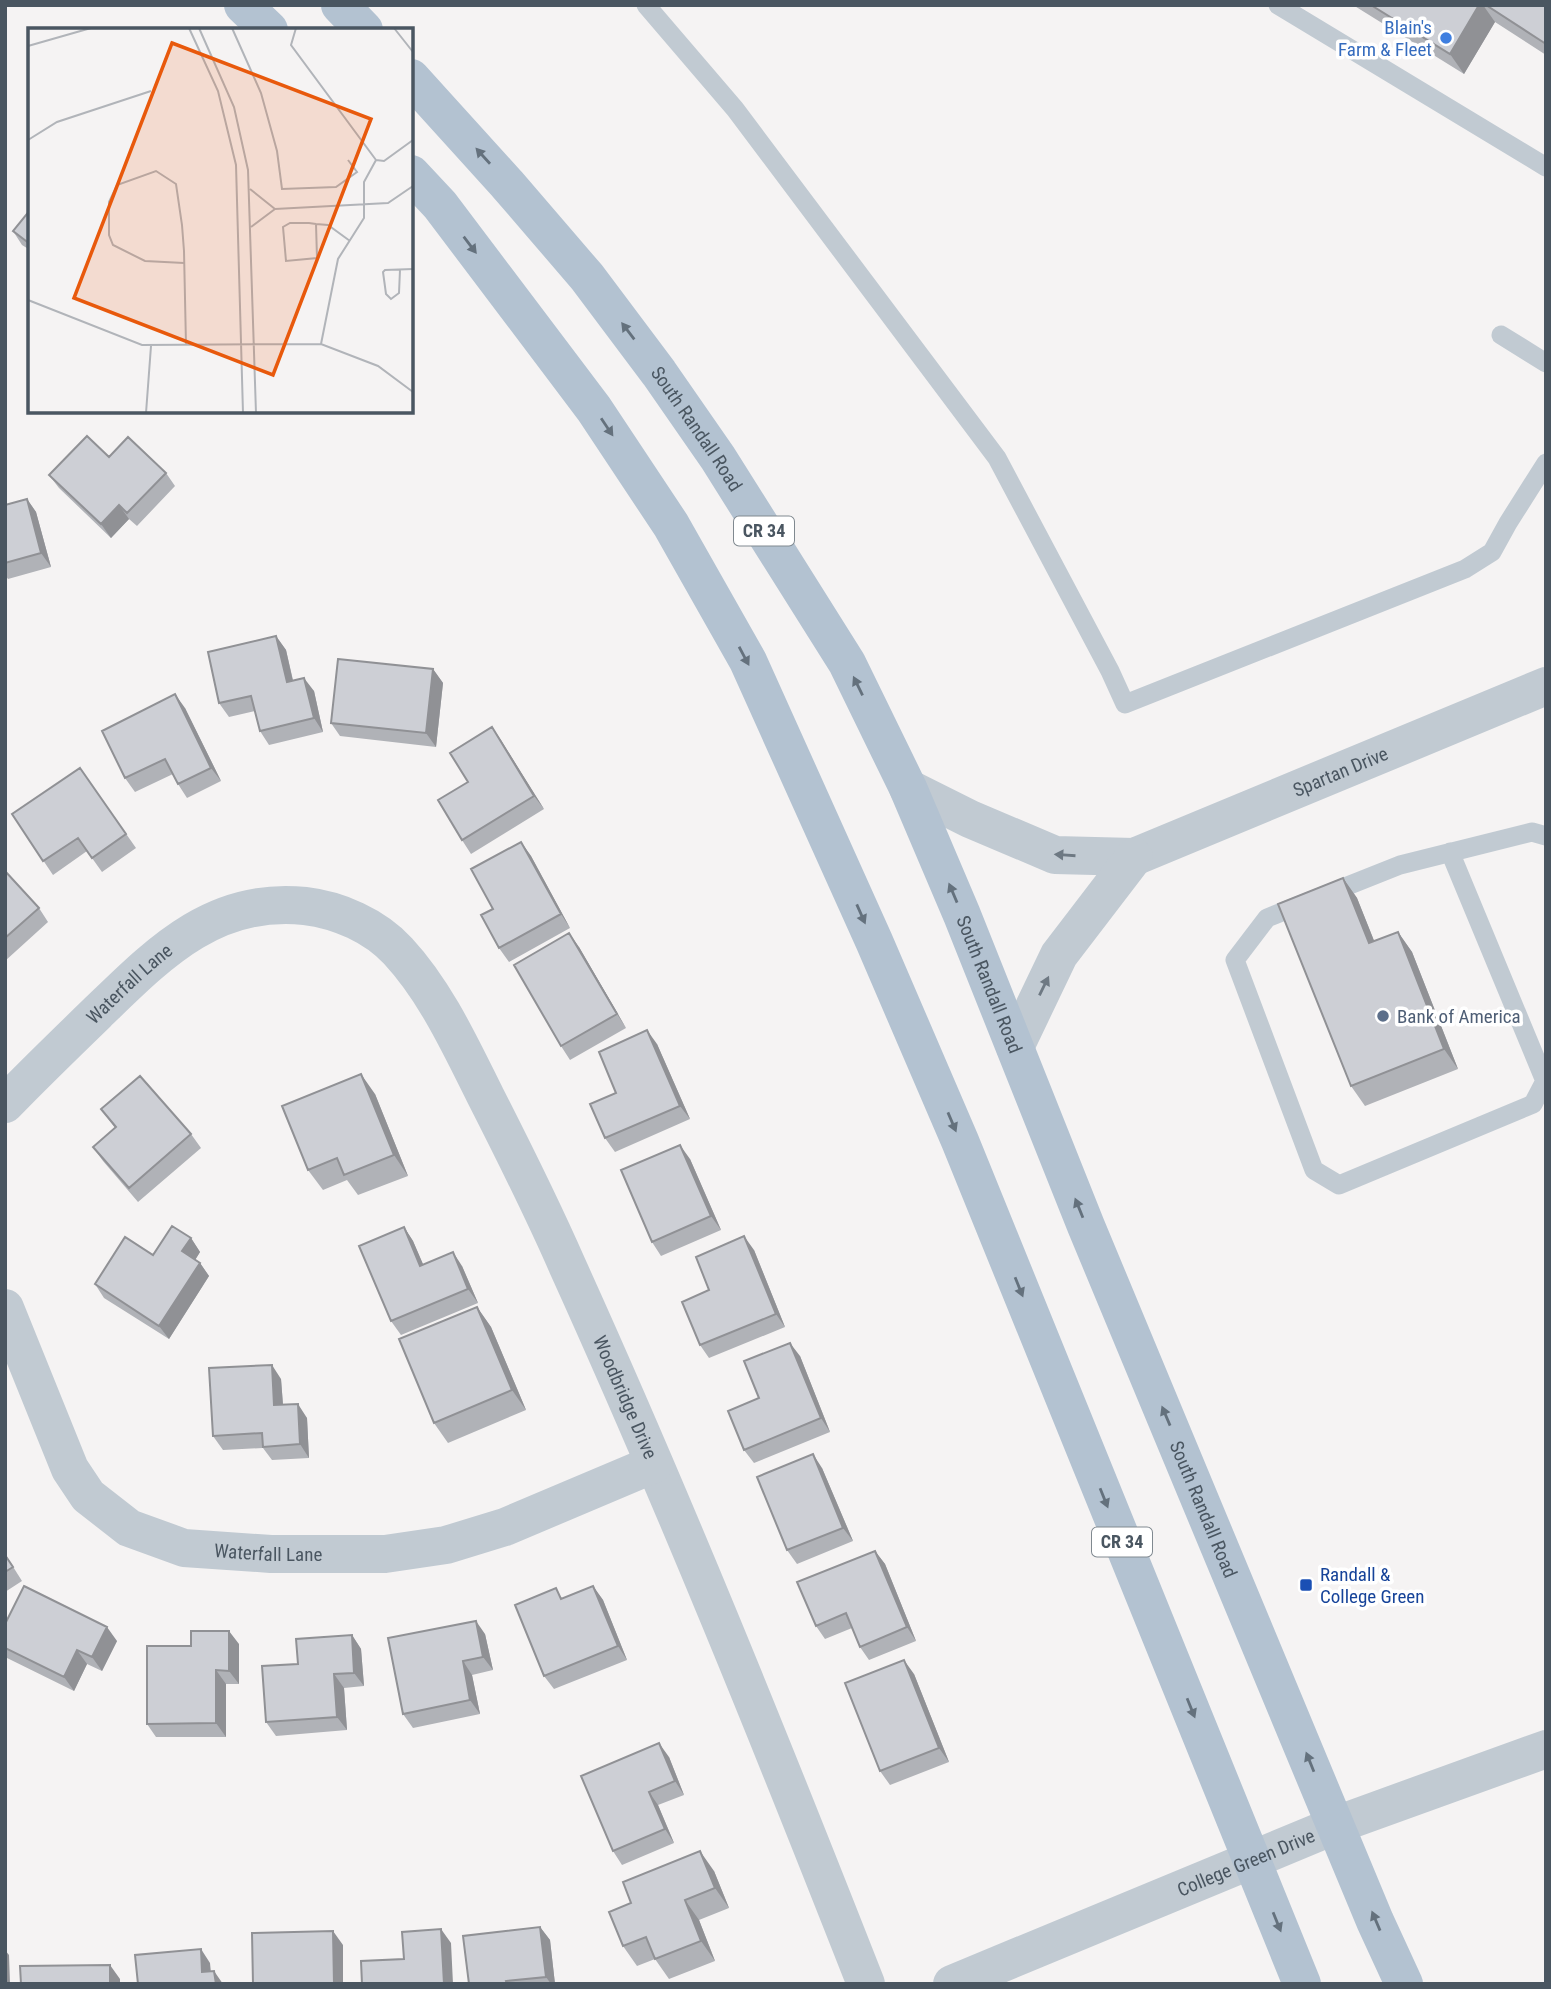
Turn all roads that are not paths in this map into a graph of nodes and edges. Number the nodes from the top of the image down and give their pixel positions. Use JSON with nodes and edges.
{"nodes":[{"id":1,"x":243,"y":5,"type":"edge"},
{"id":2,"x":340,"y":5,"type":"edge"},
{"id":3,"x":646,"y":5,"type":"edge"},
{"id":4,"x":1278,"y":5,"type":"edge"},
{"id":5,"x":267,"y":28,"type":"edge"},
{"id":6,"x":362,"y":28,"type":"edge"},
{"id":7,"x":413,"y":80,"type":"edge"},
{"id":8,"x":1546,"y":166,"type":"edge"},
{"id":9,"x":413,"y":176,"type":"edge"},
{"id":10,"x":1501,"y":335,"type":"dead end"},
{"id":11,"x":1546,"y":363,"type":"edge"},
{"id":12,"x":1546,"y":463,"type":"edge"},
{"id":13,"x":1546,"y":686,"type":"edge"},
{"id":14,"x":908,"y":788,"type":"junction"},
{"id":15,"x":1546,"y":836,"type":"edge"},
{"id":16,"x":1450,"y":852,"type":"junction"},
{"id":17,"x":1134,"y":857,"type":"junction"},
{"id":18,"x":279,"y":906,"type":"joint"},
{"id":19,"x":1015,"y":1047,"type":"junction"},
{"id":20,"x":5,"y":1104,"type":"edge"},
{"id":21,"x":5,"y":1308,"type":"edge"},
{"id":22,"x":654,"y":1464,"type":"junction"},
{"id":23,"x":1546,"y":1749,"type":"edge"},
{"id":24,"x":1336,"y":1825,"type":"junction"},
{"id":25,"x":1253,"y":1860,"type":"junction"},
{"id":26,"x":866,"y":1984,"type":"edge"},
{"id":27,"x":952,"y":1984,"type":"edge"},
{"id":28,"x":1302,"y":1984,"type":"edge"},
{"id":29,"x":1404,"y":1984,"type":"edge"}],
"edges":[{"from":1,"to":5,"type":"main road"},
{"from":2,"to":6,"type":"main road"},
{"from":3,"to":12,"type":"lane"},
{"from":4,"to":8,"type":"lane"},
{"from":14,"to":7,"type":"main road","name":"South Randall Road","number":"CR 34","one_way":true},
{"from":9,"to":25,"type":"main road","number":"CR 34","one_way":true},
{"from":10,"to":11,"type":"lane"},
{"from":13,"to":17,"type":"street","name":"Spartan Drive"},
{"from":17,"to":14,"type":"street","name":"Spartan Drive","one_way":true},
{"from":19,"to":14,"type":"main road","name":"South Randall Road","number":"CR 34","one_way":true},
{"from":15,"to":16,"type":"lane"},
{"from":16,"to":16,"type":"lane"},
{"from":19,"to":17,"type":"street","one_way":true},
{"from":18,"to":20,"type":"street","name":"Waterfall Lane"},
{"from":18,"to":22,"type":"street","name":"Woodbridge Drive"},
{"from":24,"to":19,"type":"main road","name":"South Randall Road","number":"CR 34","one_way":true},
{"from":21,"to":22,"type":"street","name":"Waterfall Lane"},
{"from":22,"to":26,"type":"street","name":"Woodbridge Drive"},
{"from":23,"to":24,"type":"street","name":"College Green Drive"},
{"from":24,"to":25,"type":"street","name":"College Green Drive"},
{"from":29,"to":24,"type":"main road","name":"South Randall Road","number":"CR 34","one_way":true},
{"from":25,"to":27,"type":"street","name":"College Green Drive"},
{"from":25,"to":28,"type":"main road","number":"CR 34","one_way":true}]}
